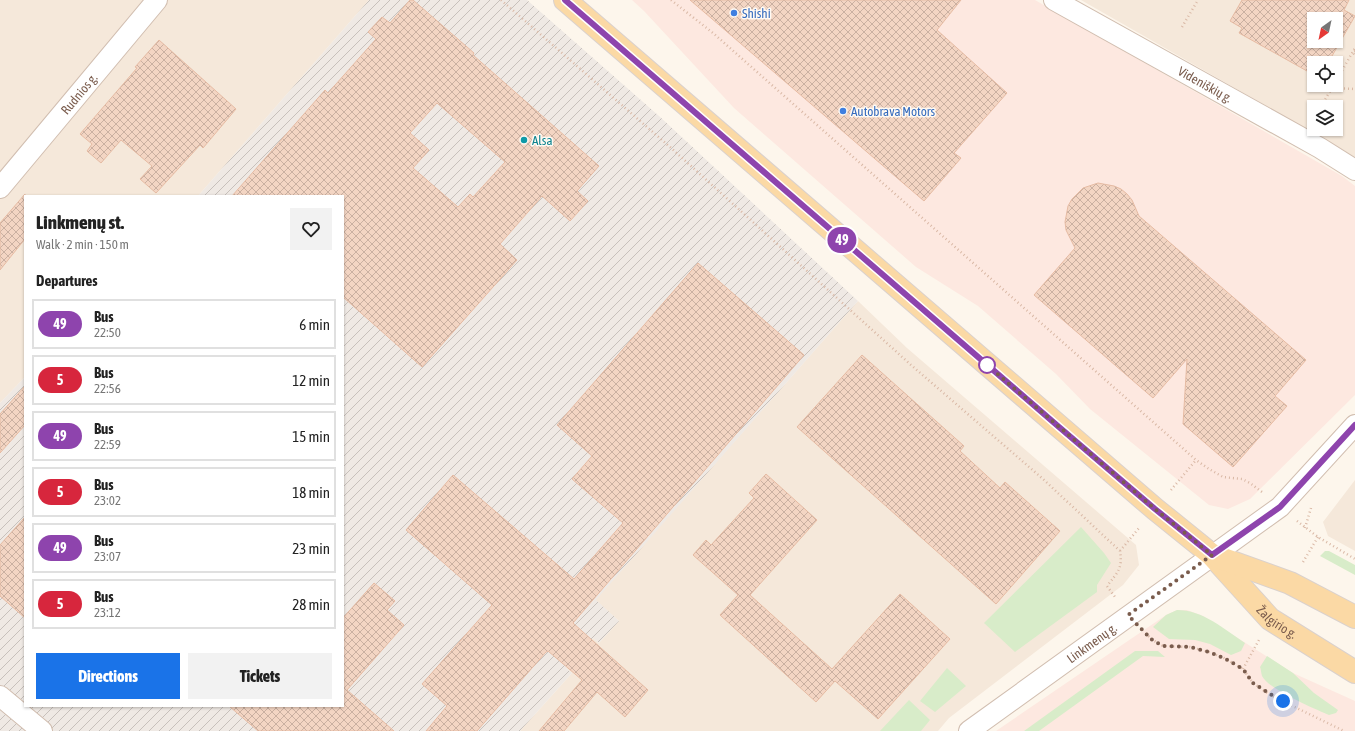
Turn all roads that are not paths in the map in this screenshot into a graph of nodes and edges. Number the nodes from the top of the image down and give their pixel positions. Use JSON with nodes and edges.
{"nodes":[{"id":1,"x":158,"y":0,"type":"edge"},
{"id":2,"x":565,"y":0,"type":"edge"},
{"id":3,"x":1054,"y":0,"type":"edge"},
{"id":4,"x":1355,"y":170,"type":"edge"},
{"id":5,"x":0,"y":188,"type":"edge"},
{"id":6,"x":1355,"y":424,"type":"edge"},
{"id":7,"x":1212,"y":555,"type":"junction"},
{"id":8,"x":1355,"y":617,"type":"edge"},
{"id":9,"x":1355,"y":672,"type":"edge"},
{"id":10,"x":0,"y":696,"type":"edge"},
{"id":11,"x":42,"y":731,"type":"edge"},
{"id":12,"x":969,"y":731,"type":"edge"}],
"edges":[{"from":1,"to":5,"type":"street","name":"Rudnios g."},
{"from":2,"to":7,"type":"main road","name":"Žalgirio g."},
{"from":3,"to":4,"type":"street","name":"Videniškių g."},
{"from":6,"to":7,"type":"street","name":"Linkmenų g."},
{"from":7,"to":8,"type":"main road","name":"Žalgirio g."},
{"from":7,"to":9,"type":"main road","name":"Žalgirio g."},
{"from":7,"to":12,"type":"street","name":"Linkmenų g."},
{"from":10,"to":11,"type":"street"}]}
